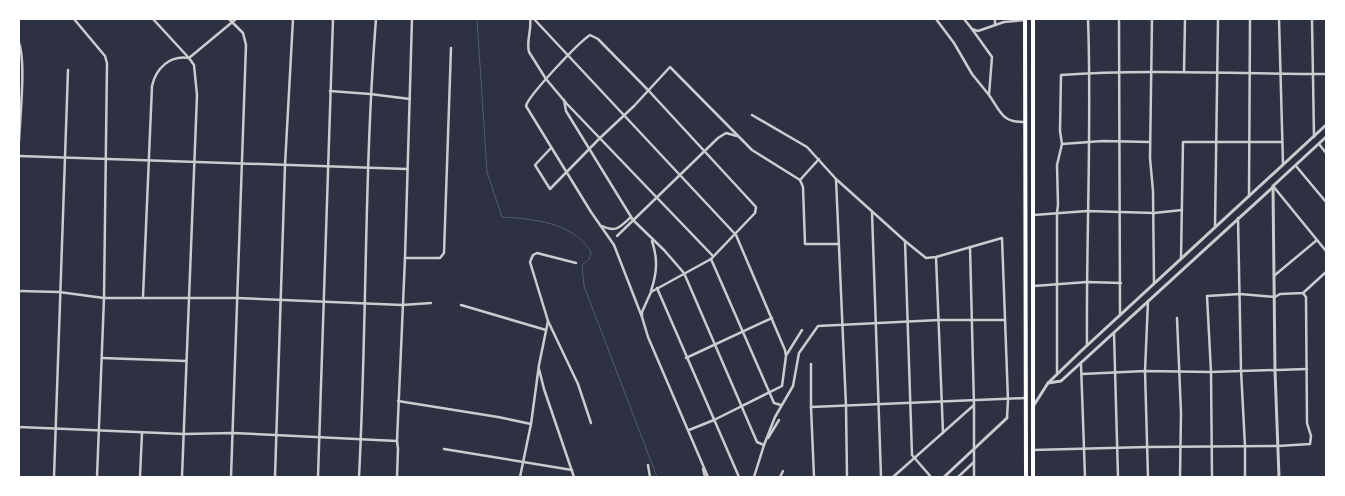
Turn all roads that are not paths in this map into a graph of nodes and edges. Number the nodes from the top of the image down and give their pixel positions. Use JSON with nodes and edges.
{"nodes":[{"id":1,"x":74,"y":19,"type":"edge"},
{"id":2,"x":153,"y":19,"type":"edge"},
{"id":3,"x":229,"y":19,"type":"edge"},
{"id":4,"x":236,"y":19,"type":"edge"},
{"id":5,"x":292,"y":19,"type":"edge"},
{"id":6,"x":333,"y":19,"type":"edge"},
{"id":7,"x":376,"y":19,"type":"edge"},
{"id":8,"x":412,"y":19,"type":"edge"},
{"id":9,"x":532,"y":19,"type":"edge"},
{"id":10,"x":936,"y":19,"type":"edge"},
{"id":11,"x":964,"y":19,"type":"edge"},
{"id":12,"x":996,"y":19,"type":"edge"},
{"id":13,"x":1025,"y":19,"type":"edge"},
{"id":14,"x":1033,"y":19,"type":"edge"},
{"id":15,"x":1088,"y":19,"type":"edge"},
{"id":16,"x":1119,"y":19,"type":"edge"},
{"id":17,"x":1152,"y":19,"type":"edge"},
{"id":18,"x":1185,"y":19,"type":"edge"},
{"id":19,"x":1218,"y":19,"type":"edge"},
{"id":20,"x":1250,"y":19,"type":"edge"},
{"id":21,"x":1279,"y":19,"type":"edge"},
{"id":22,"x":1312,"y":19,"type":"edge"},
{"id":23,"x":232,"y":22,"type":"junction"},
{"id":24,"x":995,"y":25,"type":"junction"},
{"id":25,"x":972,"y":29,"type":"junction"},
{"id":26,"x":19,"y":43,"type":"edge"},
{"id":27,"x":451,"y":48,"type":"dead end"},
{"id":28,"x":568,"y":55,"type":"junction"},
{"id":29,"x":189,"y":58,"type":"junction"},
{"id":30,"x":68,"y":70,"type":"dead end"},
{"id":31,"x":1184,"y":72,"type":"junction"},
{"id":32,"x":1090,"y":73,"type":"junction"},
{"id":33,"x":1120,"y":73,"type":"junction"},
{"id":34,"x":1150,"y":73,"type":"junction"},
{"id":35,"x":1217,"y":73,"type":"junction"},
{"id":36,"x":1250,"y":74,"type":"junction"},
{"id":37,"x":1280,"y":74,"type":"junction"},
{"id":38,"x":1312,"y":74,"type":"junction"},
{"id":39,"x":1326,"y":74,"type":"edge"},
{"id":40,"x":546,"y":79,"type":"junction"},
{"id":41,"x":648,"y":90,"type":"junction"},
{"id":42,"x":329,"y":92,"type":"junction"},
{"id":43,"x":370,"y":94,"type":"junction"},
{"id":44,"x":989,"y":95,"type":"junction"},
{"id":45,"x":410,"y":99,"type":"junction"},
{"id":46,"x":564,"y":100,"type":"junction"},
{"id":47,"x":624,"y":115,"type":"junction"},
{"id":48,"x":752,"y":115,"type":"dead end"},
{"id":49,"x":1026,"y":122,"type":"junction"},
{"id":50,"x":1326,"y":126,"type":"edge"},
{"id":51,"x":1314,"y":137,"type":"junction"},
{"id":52,"x":1326,"y":137,"type":"edge"},
{"id":53,"x":600,"y":138,"type":"junction"},
{"id":54,"x":741,"y":138,"type":"junction"},
{"id":55,"x":19,"y":141,"type":"edge"},
{"id":56,"x":1215,"y":141,"type":"junction"},
{"id":57,"x":1089,"y":142,"type":"junction"},
{"id":58,"x":1120,"y":142,"type":"junction"},
{"id":59,"x":1150,"y":142,"type":"junction"},
{"id":60,"x":1282,"y":142,"type":"junction"},
{"id":61,"x":1249,"y":143,"type":"junction"},
{"id":62,"x":1062,"y":144,"type":"junction"},
{"id":63,"x":1318,"y":144,"type":"junction"},
{"id":64,"x":551,"y":148,"type":"junction"},
{"id":65,"x":589,"y":149,"type":"junction"},
{"id":66,"x":704,"y":151,"type":"junction"},
{"id":67,"x":1326,"y":153,"type":"edge"},
{"id":68,"x":19,"y":156,"type":"edge"},
{"id":69,"x":65,"y":158,"type":"junction"},
{"id":70,"x":819,"y":159,"type":"junction"},
{"id":71,"x":107,"y":160,"type":"junction"},
{"id":72,"x":148,"y":160,"type":"junction"},
{"id":73,"x":194,"y":161,"type":"junction"},
{"id":74,"x":241,"y":163,"type":"junction"},
{"id":75,"x":1283,"y":164,"type":"junction"},
{"id":76,"x":285,"y":165,"type":"junction"},
{"id":77,"x":1296,"y":166,"type":"junction"},
{"id":78,"x":328,"y":167,"type":"junction"},
{"id":79,"x":369,"y":168,"type":"junction"},
{"id":80,"x":407,"y":169,"type":"junction"},
{"id":81,"x":566,"y":172,"type":"junction"},
{"id":82,"x":679,"y":175,"type":"junction"},
{"id":83,"x":836,"y":179,"type":"junction"},
{"id":84,"x":800,"y":180,"type":"junction"},
{"id":85,"x":1273,"y":186,"type":"junction"},
{"id":86,"x":1249,"y":196,"type":"junction"},
{"id":87,"x":656,"y":197,"type":"junction"},
{"id":88,"x":1326,"y":202,"type":"edge"},
{"id":89,"x":1182,"y":210,"type":"junction"},
{"id":90,"x":1087,"y":211,"type":"junction"},
{"id":91,"x":872,"y":212,"type":"junction"},
{"id":92,"x":1057,"y":213,"type":"junction"},
{"id":93,"x":1121,"y":213,"type":"junction"},
{"id":94,"x":1154,"y":213,"type":"junction"},
{"id":95,"x":1034,"y":215,"type":"junction"},
{"id":96,"x":632,"y":218,"type":"junction"},
{"id":97,"x":1238,"y":218,"type":"junction"},
{"id":98,"x":600,"y":226,"type":"junction"},
{"id":99,"x":1214,"y":227,"type":"junction"},
{"id":100,"x":736,"y":235,"type":"junction"},
{"id":101,"x":617,"y":236,"type":"dead end"},
{"id":102,"x":652,"y":239,"type":"junction"},
{"id":103,"x":1317,"y":240,"type":"junction"},
{"id":104,"x":905,"y":241,"type":"junction"},
{"id":105,"x":839,"y":244,"type":"junction"},
{"id":106,"x":970,"y":247,"type":"junction"},
{"id":107,"x":1326,"y":251,"type":"edge"},
{"id":108,"x":936,"y":257,"type":"junction"},
{"id":109,"x":405,"y":258,"type":"junction"},
{"id":110,"x":712,"y":258,"type":"junction"},
{"id":111,"x":1181,"y":259,"type":"junction"},
{"id":112,"x":576,"y":263,"type":"dead end"},
{"id":113,"x":1326,"y":272,"type":"edge"},
{"id":114,"x":684,"y":274,"type":"junction"},
{"id":115,"x":1275,"y":275,"type":"junction"},
{"id":116,"x":1086,"y":282,"type":"junction"},
{"id":117,"x":1121,"y":283,"type":"junction"},
{"id":118,"x":1057,"y":285,"type":"junction"},
{"id":119,"x":1154,"y":285,"type":"junction"},
{"id":120,"x":1034,"y":286,"type":"junction"},
{"id":121,"x":657,"y":288,"type":"junction"},
{"id":122,"x":19,"y":291,"type":"edge"},
{"id":123,"x":59,"y":292,"type":"junction"},
{"id":124,"x":651,"y":292,"type":"junction"},
{"id":125,"x":1303,"y":293,"type":"junction"},
{"id":126,"x":1240,"y":294,"type":"junction"},
{"id":127,"x":1275,"y":297,"type":"junction"},
{"id":128,"x":104,"y":298,"type":"junction"},
{"id":129,"x":143,"y":298,"type":"junction"},
{"id":130,"x":188,"y":298,"type":"junction"},
{"id":131,"x":237,"y":298,"type":"junction"},
{"id":132,"x":281,"y":300,"type":"junction"},
{"id":133,"x":1148,"y":301,"type":"junction"},
{"id":134,"x":323,"y":302,"type":"junction"},
{"id":135,"x":364,"y":303,"type":"junction"},
{"id":136,"x":431,"y":303,"type":"dead end"},
{"id":137,"x":402,"y":305,"type":"junction"},
{"id":138,"x":461,"y":306,"type":"dead end"},
{"id":139,"x":1120,"y":316,"type":"junction"},
{"id":140,"x":642,"y":318,"type":"junction"},
{"id":141,"x":772,"y":318,"type":"junction"},
{"id":142,"x":1177,"y":318,"type":"dead end"},
{"id":143,"x":972,"y":319,"type":"junction"},
{"id":144,"x":939,"y":320,"type":"junction"},
{"id":145,"x":1004,"y":320,"type":"junction"},
{"id":146,"x":548,"y":321,"type":"junction"},
{"id":147,"x":907,"y":321,"type":"junction"},
{"id":148,"x":877,"y":323,"type":"junction"},
{"id":149,"x":843,"y":325,"type":"junction"},
{"id":150,"x":546,"y":330,"type":"junction"},
{"id":151,"x":802,"y":330,"type":"dead end"},
{"id":152,"x":743,"y":331,"type":"junction"},
{"id":153,"x":1114,"y":333,"type":"junction"},
{"id":154,"x":714,"y":344,"type":"junction"},
{"id":155,"x":1088,"y":345,"type":"junction"},
{"id":156,"x":786,"y":356,"type":"junction"},
{"id":157,"x":102,"y":358,"type":"junction"},
{"id":158,"x":686,"y":358,"type":"junction"},
{"id":159,"x":186,"y":361,"type":"junction"},
{"id":160,"x":1081,"y":363,"type":"junction"},
{"id":161,"x":811,"y":364,"type":"dead end"},
{"id":162,"x":539,"y":365,"type":"junction"},
{"id":163,"x":1308,"y":369,"type":"junction"},
{"id":164,"x":1241,"y":370,"type":"junction"},
{"id":165,"x":1145,"y":371,"type":"junction"},
{"id":166,"x":1178,"y":371,"type":"junction"},
{"id":167,"x":1275,"y":371,"type":"junction"},
{"id":168,"x":1211,"y":372,"type":"junction"},
{"id":169,"x":1058,"y":373,"type":"junction"},
{"id":170,"x":1114,"y":373,"type":"junction"},
{"id":171,"x":1082,"y":374,"type":"junction"},
{"id":172,"x":1048,"y":383,"type":"junction"},
{"id":173,"x":769,"y":392,"type":"junction"},
{"id":174,"x":1025,"y":398,"type":"junction"},
{"id":175,"x":1008,"y":400,"type":"junction"},
{"id":176,"x":941,"y":401,"type":"junction"},
{"id":177,"x":398,"y":402,"type":"junction"},
{"id":178,"x":911,"y":402,"type":"junction"},
{"id":179,"x":974,"y":403,"type":"junction"},
{"id":180,"x":879,"y":404,"type":"junction"},
{"id":181,"x":742,"y":405,"type":"junction"},
{"id":182,"x":781,"y":405,"type":"junction"},
{"id":183,"x":846,"y":406,"type":"junction"},
{"id":184,"x":1033,"y":406,"type":"junction"},
{"id":185,"x":811,"y":407,"type":"junction"},
{"id":186,"x":1007,"y":418,"type":"joint"},
{"id":187,"x":714,"y":420,"type":"junction"},
{"id":188,"x":779,"y":420,"type":"dead end"},
{"id":189,"x":590,"y":423,"type":"dead end"},
{"id":190,"x":531,"y":424,"type":"junction"},
{"id":191,"x":19,"y":428,"type":"edge"},
{"id":192,"x":55,"y":428,"type":"junction"},
{"id":193,"x":689,"y":430,"type":"junction"},
{"id":194,"x":99,"y":431,"type":"junction"},
{"id":195,"x":142,"y":433,"type":"junction"},
{"id":196,"x":233,"y":433,"type":"junction"},
{"id":197,"x":942,"y":433,"type":"junction"},
{"id":198,"x":184,"y":434,"type":"junction"},
{"id":199,"x":277,"y":436,"type":"junction"},
{"id":200,"x":319,"y":438,"type":"junction"},
{"id":201,"x":361,"y":441,"type":"junction"},
{"id":202,"x":397,"y":441,"type":"junction"},
{"id":203,"x":764,"y":443,"type":"junction"},
{"id":204,"x":1180,"y":446,"type":"junction"},
{"id":205,"x":1245,"y":446,"type":"junction"},
{"id":206,"x":1278,"y":446,"type":"junction"},
{"id":207,"x":1116,"y":447,"type":"junction"},
{"id":208,"x":1147,"y":447,"type":"junction"},
{"id":209,"x":1213,"y":447,"type":"junction"},
{"id":210,"x":975,"y":448,"type":"junction"},
{"id":211,"x":1084,"y":448,"type":"junction"},
{"id":212,"x":444,"y":449,"type":"dead end"},
{"id":213,"x":1034,"y":450,"type":"junction"},
{"id":214,"x":914,"y":458,"type":"junction"},
{"id":215,"x":523,"y":462,"type":"junction"},
{"id":216,"x":974,"y":462,"type":"junction"},
{"id":217,"x":648,"y":465,"type":"dead end"},
{"id":218,"x":572,"y":470,"type":"junction"},
{"id":219,"x":54,"y":477,"type":"edge"},
{"id":220,"x":97,"y":477,"type":"edge"},
{"id":221,"x":140,"y":477,"type":"edge"},
{"id":222,"x":182,"y":477,"type":"edge"},
{"id":223,"x":231,"y":477,"type":"edge"},
{"id":224,"x":275,"y":477,"type":"edge"},
{"id":225,"x":318,"y":477,"type":"edge"},
{"id":226,"x":359,"y":477,"type":"edge"},
{"id":227,"x":398,"y":477,"type":"edge"},
{"id":228,"x":520,"y":477,"type":"edge"},
{"id":229,"x":574,"y":477,"type":"edge"},
{"id":230,"x":650,"y":477,"type":"edge"},
{"id":231,"x":706,"y":477,"type":"edge"},
{"id":232,"x":739,"y":477,"type":"edge"},
{"id":233,"x":754,"y":477,"type":"edge"},
{"id":234,"x":814,"y":477,"type":"edge"},
{"id":235,"x":847,"y":477,"type":"edge"},
{"id":236,"x":881,"y":477,"type":"edge"},
{"id":237,"x":893,"y":477,"type":"edge"},
{"id":238,"x":931,"y":477,"type":"edge"},
{"id":239,"x":944,"y":477,"type":"edge"},
{"id":240,"x":958,"y":477,"type":"edge"},
{"id":241,"x":974,"y":477,"type":"edge"},
{"id":242,"x":1026,"y":477,"type":"edge"},
{"id":243,"x":1033,"y":477,"type":"edge"},
{"id":244,"x":1085,"y":477,"type":"edge"},
{"id":245,"x":1118,"y":477,"type":"edge"},
{"id":246,"x":1148,"y":477,"type":"edge"},
{"id":247,"x":1180,"y":477,"type":"edge"},
{"id":248,"x":1212,"y":477,"type":"edge"},
{"id":249,"x":1245,"y":477,"type":"edge"},
{"id":250,"x":1279,"y":477,"type":"edge"}],
"edges":[{"from":1,"to":71,"type":"street"},
{"from":2,"to":29,"type":"street"},
{"from":3,"to":23,"type":"street"},
{"from":4,"to":23,"type":"street"},
{"from":5,"to":76,"type":"street"},
{"from":6,"to":42,"type":"street"},
{"from":7,"to":43,"type":"street"},
{"from":8,"to":45,"type":"street"},
{"from":9,"to":28,"type":"street"},
{"from":9,"to":40,"type":"street"},
{"from":10,"to":44,"type":"street"},
{"from":11,"to":25,"type":"street"},
{"from":12,"to":24,"type":"street"},
{"from":13,"to":24,"type":"street"},
{"from":13,"to":49,"type":"main road"},
{"from":14,"to":95,"type":"main road"},
{"from":15,"to":32,"type":"street"},
{"from":16,"to":33,"type":"street"},
{"from":17,"to":34,"type":"street"},
{"from":18,"to":31,"type":"street"},
{"from":19,"to":35,"type":"street"},
{"from":20,"to":36,"type":"street"},
{"from":21,"to":37,"type":"street"},
{"from":22,"to":38,"type":"street"},
{"from":23,"to":29,"type":"street"},
{"from":23,"to":74,"type":"street"},
{"from":24,"to":25,"type":"street"},
{"from":25,"to":44,"type":"street"},
{"from":26,"to":55,"type":"street"},
{"from":27,"to":109,"type":"street"},
{"from":28,"to":40,"type":"street"},
{"from":28,"to":41,"type":"street"},
{"from":28,"to":47,"type":"street"},
{"from":29,"to":72,"type":"street"},
{"from":29,"to":73,"type":"street"},
{"from":30,"to":69,"type":"street"},
{"from":31,"to":34,"type":"street"},
{"from":31,"to":35,"type":"street"},
{"from":32,"to":33,"type":"street"},
{"from":32,"to":57,"type":"street"},
{"from":32,"to":62,"type":"street"},
{"from":33,"to":34,"type":"street"},
{"from":33,"to":58,"type":"street"},
{"from":34,"to":59,"type":"street"},
{"from":35,"to":36,"type":"street"},
{"from":35,"to":56,"type":"street"},
{"from":36,"to":37,"type":"street"},
{"from":36,"to":61,"type":"street"},
{"from":37,"to":38,"type":"street"},
{"from":37,"to":60,"type":"street"},
{"from":38,"to":39,"type":"street"},
{"from":38,"to":51,"type":"street"},
{"from":40,"to":46,"type":"street"},
{"from":40,"to":64,"type":"street"},
{"from":41,"to":47,"type":"street"},
{"from":41,"to":54,"type":"street"},
{"from":41,"to":66,"type":"street"},
{"from":42,"to":43,"type":"street"},
{"from":42,"to":78,"type":"street"},
{"from":43,"to":45,"type":"street"},
{"from":43,"to":79,"type":"street"},
{"from":44,"to":49,"type":"street"},
{"from":45,"to":80,"type":"street"},
{"from":46,"to":53,"type":"street"},
{"from":46,"to":65,"type":"street"},
{"from":47,"to":53,"type":"street"},
{"from":47,"to":82,"type":"street"},
{"from":48,"to":70,"type":"street"},
{"from":49,"to":174,"type":"main road"},
{"from":50,"to":51,"type":"street"},
{"from":51,"to":75,"type":"street"},
{"from":52,"to":63,"type":"street"},
{"from":53,"to":65,"type":"street"},
{"from":53,"to":87,"type":"street"},
{"from":54,"to":66,"type":"street"},
{"from":54,"to":84,"type":"street"},
{"from":56,"to":61,"type":"street"},
{"from":56,"to":89,"type":"street"},
{"from":56,"to":99,"type":"street"},
{"from":57,"to":58,"type":"street"},
{"from":57,"to":62,"type":"street"},
{"from":57,"to":90,"type":"street"},
{"from":58,"to":59,"type":"street"},
{"from":58,"to":93,"type":"street"},
{"from":59,"to":94,"type":"street"},
{"from":60,"to":61,"type":"street"},
{"from":60,"to":75,"type":"street"},
{"from":61,"to":86,"type":"street"},
{"from":62,"to":92,"type":"street"},
{"from":63,"to":67,"type":"street"},
{"from":63,"to":77,"type":"street"},
{"from":64,"to":81,"type":"street"},
{"from":64,"to":81,"type":"street"},
{"from":65,"to":81,"type":"street"},
{"from":65,"to":96,"type":"street"},
{"from":66,"to":82,"type":"street"},
{"from":66,"to":100,"type":"street"},
{"from":68,"to":69,"type":"street"},
{"from":69,"to":71,"type":"street"},
{"from":69,"to":123,"type":"street"},
{"from":70,"to":83,"type":"street"},
{"from":70,"to":84,"type":"street"},
{"from":71,"to":72,"type":"street"},
{"from":71,"to":128,"type":"street"},
{"from":72,"to":73,"type":"street"},
{"from":72,"to":129,"type":"street"},
{"from":73,"to":74,"type":"street"},
{"from":73,"to":130,"type":"street"},
{"from":74,"to":76,"type":"street"},
{"from":74,"to":131,"type":"street"},
{"from":75,"to":86,"type":"street"},
{"from":76,"to":78,"type":"street"},
{"from":76,"to":132,"type":"street"},
{"from":77,"to":85,"type":"street"},
{"from":77,"to":88,"type":"street"},
{"from":78,"to":79,"type":"street"},
{"from":78,"to":134,"type":"street"},
{"from":79,"to":80,"type":"street"},
{"from":79,"to":135,"type":"street"},
{"from":80,"to":109,"type":"street"},
{"from":81,"to":98,"type":"street"},
{"from":82,"to":87,"type":"street"},
{"from":82,"to":100,"type":"street"},
{"from":83,"to":91,"type":"street"},
{"from":83,"to":105,"type":"street"},
{"from":84,"to":105,"type":"street"},
{"from":85,"to":97,"type":"street"},
{"from":85,"to":103,"type":"street"},
{"from":85,"to":115,"type":"street"},
{"from":86,"to":99,"type":"street"},
{"from":87,"to":96,"type":"street"},
{"from":87,"to":110,"type":"street"},
{"from":89,"to":94,"type":"street"},
{"from":89,"to":111,"type":"street"},
{"from":90,"to":92,"type":"street"},
{"from":90,"to":93,"type":"street"},
{"from":90,"to":116,"type":"street"},
{"from":91,"to":104,"type":"street"},
{"from":91,"to":148,"type":"street"},
{"from":92,"to":95,"type":"street"},
{"from":92,"to":118,"type":"street"},
{"from":93,"to":94,"type":"street"},
{"from":93,"to":117,"type":"street"},
{"from":94,"to":119,"type":"street"},
{"from":95,"to":120,"type":"main road"},
{"from":96,"to":98,"type":"street"},
{"from":96,"to":101,"type":"street"},
{"from":96,"to":102,"type":"street"},
{"from":97,"to":126,"type":"street"},
{"from":97,"to":133,"type":"street"},
{"from":98,"to":140,"type":"street"},
{"from":99,"to":111,"type":"street"},
{"from":100,"to":110,"type":"street"},
{"from":100,"to":141,"type":"street"},
{"from":102,"to":114,"type":"street"},
{"from":102,"to":124,"type":"street"},
{"from":103,"to":107,"type":"street"},
{"from":103,"to":115,"type":"street"},
{"from":104,"to":108,"type":"street"},
{"from":104,"to":147,"type":"street"},
{"from":105,"to":149,"type":"street"},
{"from":106,"to":108,"type":"street"},
{"from":106,"to":143,"type":"street"},
{"from":106,"to":145,"type":"street"},
{"from":108,"to":144,"type":"street"},
{"from":109,"to":137,"type":"street"},
{"from":110,"to":114,"type":"street"},
{"from":110,"to":152,"type":"street"},
{"from":111,"to":119,"type":"street"},
{"from":112,"to":146,"type":"street"},
{"from":113,"to":125,"type":"street"},
{"from":114,"to":121,"type":"street"},
{"from":114,"to":154,"type":"street"},
{"from":115,"to":127,"type":"street"},
{"from":116,"to":117,"type":"street"},
{"from":116,"to":118,"type":"street"},
{"from":116,"to":155,"type":"street"},
{"from":117,"to":139,"type":"street"},
{"from":118,"to":120,"type":"street"},
{"from":118,"to":169,"type":"street"},
{"from":119,"to":139,"type":"street"},
{"from":120,"to":184,"type":"main road"},
{"from":121,"to":124,"type":"street"},
{"from":121,"to":158,"type":"street"},
{"from":122,"to":123,"type":"street"},
{"from":123,"to":128,"type":"street"},
{"from":123,"to":192,"type":"street"},
{"from":124,"to":140,"type":"street"},
{"from":125,"to":127,"type":"street"},
{"from":125,"to":163,"type":"street"},
{"from":126,"to":127,"type":"street"},
{"from":126,"to":164,"type":"street"},
{"from":126,"to":168,"type":"street"},
{"from":127,"to":167,"type":"street"},
{"from":128,"to":129,"type":"street"},
{"from":128,"to":157,"type":"street"},
{"from":129,"to":130,"type":"street"},
{"from":130,"to":131,"type":"street"},
{"from":130,"to":159,"type":"street"},
{"from":131,"to":132,"type":"street"},
{"from":131,"to":196,"type":"street"},
{"from":132,"to":134,"type":"street"},
{"from":132,"to":199,"type":"street"},
{"from":133,"to":153,"type":"street"},
{"from":133,"to":165,"type":"street"},
{"from":134,"to":135,"type":"street"},
{"from":134,"to":200,"type":"street"},
{"from":135,"to":137,"type":"street"},
{"from":135,"to":201,"type":"street"},
{"from":136,"to":137,"type":"street"},
{"from":137,"to":177,"type":"street"},
{"from":138,"to":150,"type":"street"},
{"from":139,"to":155,"type":"street"},
{"from":140,"to":193,"type":"street"},
{"from":141,"to":152,"type":"street"},
{"from":141,"to":156,"type":"street"},
{"from":142,"to":166,"type":"street"},
{"from":143,"to":144,"type":"street"},
{"from":143,"to":145,"type":"street"},
{"from":143,"to":179,"type":"street"},
{"from":144,"to":147,"type":"street"},
{"from":144,"to":176,"type":"street"},
{"from":145,"to":175,"type":"street"},
{"from":146,"to":150,"type":"street"},
{"from":146,"to":189,"type":"street"},
{"from":147,"to":148,"type":"street"},
{"from":147,"to":178,"type":"street"},
{"from":148,"to":149,"type":"street"},
{"from":148,"to":180,"type":"street"},
{"from":149,"to":182,"type":"street"},
{"from":149,"to":183,"type":"street"},
{"from":150,"to":162,"type":"street"},
{"from":151,"to":156,"type":"street"},
{"from":152,"to":154,"type":"street"},
{"from":152,"to":173,"type":"street"},
{"from":153,"to":160,"type":"street"},
{"from":153,"to":170,"type":"street"},
{"from":154,"to":158,"type":"street"},
{"from":154,"to":181,"type":"street"},
{"from":155,"to":169,"type":"street"},
{"from":156,"to":173,"type":"street"},
{"from":157,"to":159,"type":"street"},
{"from":157,"to":194,"type":"street"},
{"from":158,"to":187,"type":"street"},
{"from":159,"to":198,"type":"street"},
{"from":160,"to":171,"type":"street"},
{"from":160,"to":172,"type":"street"},
{"from":161,"to":185,"type":"street"},
{"from":162,"to":190,"type":"street"},
{"from":162,"to":218,"type":"street"},
{"from":163,"to":167,"type":"street"},
{"from":163,"to":206,"type":"street"},
{"from":164,"to":167,"type":"street"},
{"from":164,"to":168,"type":"street"},
{"from":164,"to":205,"type":"street"},
{"from":165,"to":166,"type":"street"},
{"from":165,"to":170,"type":"street"},
{"from":165,"to":208,"type":"street"},
{"from":166,"to":168,"type":"street"},
{"from":166,"to":204,"type":"street"},
{"from":167,"to":206,"type":"street"},
{"from":168,"to":209,"type":"street"},
{"from":169,"to":172,"type":"street"},
{"from":170,"to":171,"type":"street"},
{"from":170,"to":207,"type":"street"},
{"from":171,"to":211,"type":"street"},
{"from":172,"to":184,"type":"street"},
{"from":173,"to":181,"type":"street"},
{"from":173,"to":182,"type":"street"},
{"from":174,"to":175,"type":"street"},
{"from":174,"to":242,"type":"main road"},
{"from":175,"to":179,"type":"street"},
{"from":175,"to":186,"type":"street"},
{"from":176,"to":178,"type":"street"},
{"from":176,"to":179,"type":"street"},
{"from":176,"to":197,"type":"street"},
{"from":177,"to":190,"type":"street"},
{"from":177,"to":202,"type":"street"},
{"from":178,"to":180,"type":"street"},
{"from":178,"to":214,"type":"street"},
{"from":179,"to":197,"type":"street"},
{"from":179,"to":210,"type":"street"},
{"from":180,"to":183,"type":"street"},
{"from":180,"to":236,"type":"street"},
{"from":181,"to":187,"type":"street"},
{"from":181,"to":203,"type":"street"},
{"from":182,"to":203,"type":"street"},
{"from":183,"to":185,"type":"street"},
{"from":183,"to":235,"type":"street"},
{"from":184,"to":213,"type":"main road"},
{"from":185,"to":234,"type":"street"},
{"from":186,"to":210,"type":"street"},
{"from":187,"to":193,"type":"street"},
{"from":187,"to":232,"type":"street"},
{"from":188,"to":203,"type":"street"},
{"from":190,"to":215,"type":"street"},
{"from":191,"to":192,"type":"street"},
{"from":192,"to":194,"type":"street"},
{"from":192,"to":219,"type":"street"},
{"from":193,"to":231,"type":"street"},
{"from":194,"to":195,"type":"street"},
{"from":194,"to":220,"type":"street"},
{"from":195,"to":198,"type":"street"},
{"from":195,"to":221,"type":"street"},
{"from":196,"to":198,"type":"street"},
{"from":196,"to":199,"type":"street"},
{"from":196,"to":223,"type":"street"},
{"from":197,"to":214,"type":"street"},
{"from":198,"to":222,"type":"street"},
{"from":199,"to":200,"type":"street"},
{"from":199,"to":224,"type":"street"},
{"from":200,"to":201,"type":"street"},
{"from":200,"to":225,"type":"street"},
{"from":201,"to":202,"type":"street"},
{"from":201,"to":226,"type":"street"},
{"from":202,"to":227,"type":"street"},
{"from":203,"to":233,"type":"street"},
{"from":204,"to":208,"type":"street"},
{"from":204,"to":209,"type":"street"},
{"from":204,"to":247,"type":"street"},
{"from":205,"to":206,"type":"street"},
{"from":205,"to":209,"type":"street"},
{"from":205,"to":249,"type":"street"},
{"from":206,"to":250,"type":"street"},
{"from":207,"to":208,"type":"street"},
{"from":207,"to":211,"type":"street"},
{"from":207,"to":245,"type":"street"},
{"from":208,"to":246,"type":"street"},
{"from":209,"to":248,"type":"street"},
{"from":210,"to":216,"type":"street"},
{"from":210,"to":239,"type":"street"},
{"from":211,"to":213,"type":"street"},
{"from":211,"to":244,"type":"street"},
{"from":212,"to":215,"type":"street"},
{"from":213,"to":243,"type":"main road"},
{"from":214,"to":237,"type":"street"},
{"from":214,"to":238,"type":"street"},
{"from":215,"to":218,"type":"street"},
{"from":215,"to":228,"type":"street"},
{"from":216,"to":240,"type":"street"},
{"from":216,"to":241,"type":"street"},
{"from":217,"to":230,"type":"street"},
{"from":218,"to":229,"type":"street"}]}
